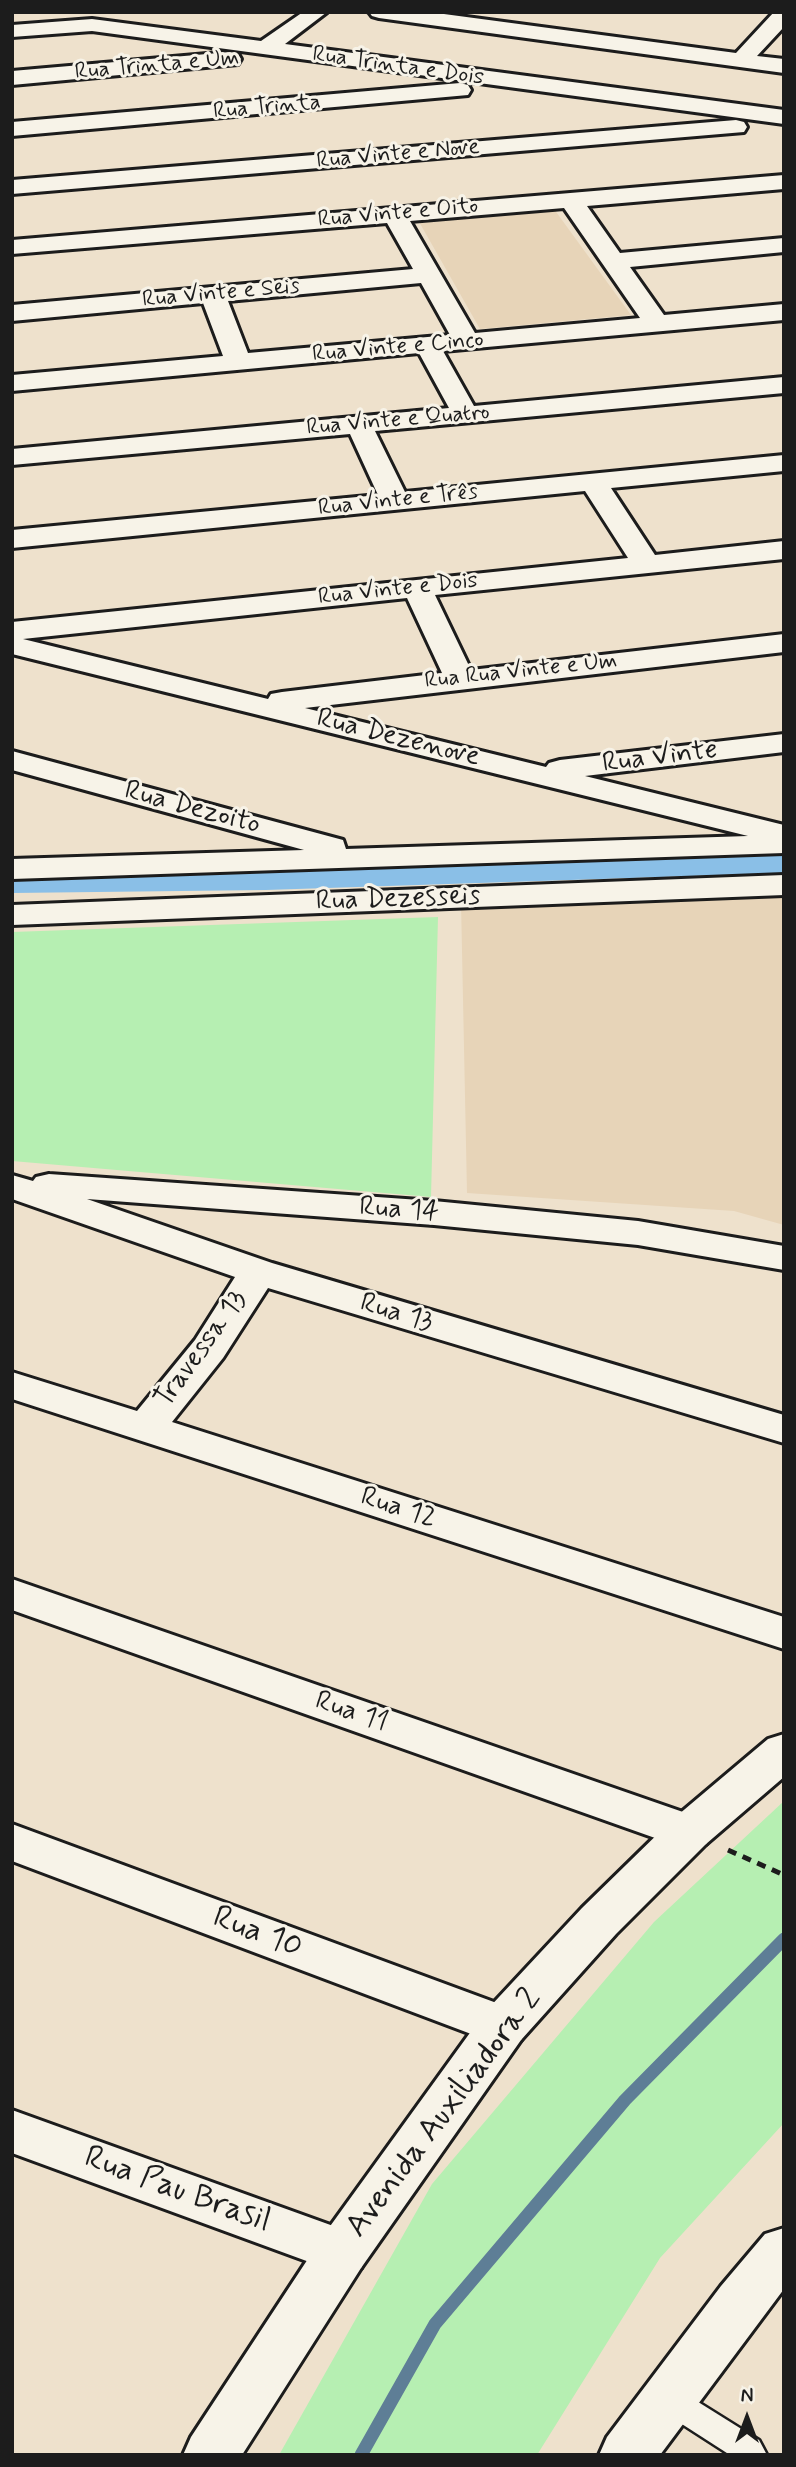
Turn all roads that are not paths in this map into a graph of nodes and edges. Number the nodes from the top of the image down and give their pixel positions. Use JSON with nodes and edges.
{"nodes":[{"id":1,"x":317,"y":12,"type":"edge"},
{"id":2,"x":379,"y":12,"type":"edge"},
{"id":3,"x":753,"y":12,"type":"edge"},
{"id":4,"x":783,"y":16,"type":"edge"},
{"id":5,"x":95,"y":18,"type":"edge"},
{"id":6,"x":12,"y":31,"type":"edge"},
{"id":7,"x":265,"y":48,"type":"junction"},
{"id":8,"x":302,"y":53,"type":"junction"},
{"id":9,"x":741,"y":60,"type":"junction"},
{"id":10,"x":784,"y":66,"type":"edge"},
{"id":11,"x":12,"y":78,"type":"edge"},
{"id":12,"x":521,"y":84,"type":"junction"},
{"id":13,"x":306,"y":105,"type":"junction"},
{"id":14,"x":784,"y":117,"type":"edge"},
{"id":15,"x":784,"y":123,"type":"edge"},
{"id":16,"x":12,"y":129,"type":"edge"},
{"id":17,"x":455,"y":151,"type":"junction"},
{"id":18,"x":339,"y":160,"type":"junction"},
{"id":19,"x":784,"y":182,"type":"edge"},
{"id":20,"x":12,"y":187,"type":"edge"},
{"id":21,"x":570,"y":199,"type":"junction"},
{"id":22,"x":489,"y":206,"type":"junction"},
{"id":23,"x":395,"y":215,"type":"junction"},
{"id":24,"x":784,"y":244,"type":"edge"},
{"id":25,"x":12,"y":247,"type":"edge"},
{"id":26,"x":611,"y":261,"type":"junction"},
{"id":27,"x":430,"y":275,"type":"junction"},
{"id":28,"x":213,"y":296,"type":"junction"},
{"id":29,"x":784,"y":312,"type":"edge"},
{"id":30,"x":12,"y":313,"type":"edge"},
{"id":31,"x":657,"y":323,"type":"junction"},
{"id":32,"x":467,"y":342,"type":"junction"},
{"id":33,"x":427,"y":345,"type":"junction"},
{"id":34,"x":239,"y":363,"type":"junction"},
{"id":35,"x":12,"y":383,"type":"edge"},
{"id":36,"x":784,"y":385,"type":"edge"},
{"id":37,"x":466,"y":415,"type":"junction"},
{"id":38,"x":359,"y":425,"type":"junction"},
{"id":39,"x":12,"y":457,"type":"edge"},
{"id":40,"x":784,"y":463,"type":"edge"},
{"id":41,"x":593,"y":482,"type":"junction"},
{"id":42,"x":396,"y":501,"type":"junction"},
{"id":43,"x":12,"y":539,"type":"edge"},
{"id":44,"x":784,"y":550,"type":"edge"},
{"id":45,"x":647,"y":564,"type":"junction"},
{"id":46,"x":417,"y":588,"type":"junction"},
{"id":47,"x":12,"y":631,"type":"edge"},
{"id":48,"x":784,"y":643,"type":"edge"},
{"id":49,"x":12,"y":645,"type":"edge"},
{"id":50,"x":460,"y":679,"type":"junction"},
{"id":51,"x":258,"y":704,"type":"junction"},
{"id":52,"x":784,"y":743,"type":"edge"},
{"id":53,"x":12,"y":761,"type":"edge"},
{"id":54,"x":537,"y":773,"type":"junction"},
{"id":55,"x":784,"y":835,"type":"edge"},
{"id":56,"x":784,"y":845,"type":"edge"},
{"id":57,"x":372,"y":858,"type":"junction"},
{"id":58,"x":12,"y":869,"type":"edge"},
{"id":59,"x":784,"y":885,"type":"edge"},
{"id":60,"x":12,"y":915,"type":"edge"},
{"id":61,"x":12,"y":1184,"type":"edge"},
{"id":62,"x":784,"y":1258,"type":"edge"},
{"id":63,"x":258,"y":1272,"type":"junction"},
{"id":64,"x":12,"y":1385,"type":"edge"},
{"id":65,"x":145,"y":1428,"type":"junction"},
{"id":66,"x":784,"y":1429,"type":"edge"},
{"id":67,"x":12,"y":1594,"type":"edge"},
{"id":68,"x":784,"y":1633,"type":"edge"},
{"id":69,"x":784,"y":1751,"type":"edge"},
{"id":70,"x":689,"y":1832,"type":"junction"},
{"id":71,"x":12,"y":1842,"type":"edge"},
{"id":72,"x":503,"y":2026,"type":"junction"},
{"id":73,"x":12,"y":2131,"type":"edge"},
{"id":74,"x":784,"y":2250,"type":"edge"},
{"id":75,"x":342,"y":2252,"type":"junction"},
{"id":76,"x":668,"y":2399,"type":"junction"},
{"id":77,"x":211,"y":2455,"type":"edge"},
{"id":78,"x":627,"y":2455,"type":"edge"},
{"id":79,"x":752,"y":2455,"type":"edge"}],
"edges":[{"from":1,"to":7,"type":"street"},
{"from":2,"to":9,"type":"street"},
{"from":3,"to":4,"type":"street"},
{"from":4,"to":9,"type":"street"},
{"from":5,"to":6,"type":"street","name":"Rua Trinta e Dois"},
{"from":5,"to":7,"type":"street","name":"Rua Trinta e Dois"},
{"from":7,"to":8,"type":"street","name":"Rua Trinta e Dois"},
{"from":8,"to":11,"type":"street","name":"Rua Trinta e Um"},
{"from":8,"to":12,"type":"street","name":"Rua Trinta e Dois"},
{"from":9,"to":10,"type":"street"},
{"from":12,"to":13,"type":"street","name":"Rua Trinta"},
{"from":12,"to":14,"type":"street","name":"Rua Trinta e Dois"},
{"from":13,"to":16,"type":"street","name":"Rua Trinta"},
{"from":13,"to":18,"type":"street"},
{"from":15,"to":17,"type":"street","name":"Rua Vinte e Nove"},
{"from":17,"to":18,"type":"street","name":"Rua Vinte e Nove"},
{"from":17,"to":22,"type":"street"},
{"from":18,"to":20,"type":"street","name":"Rua Vinte e Nove"},
{"from":19,"to":21,"type":"street","name":"Rua Vinte e Oito"},
{"from":21,"to":22,"type":"street","name":"Rua Vinte e Oito"},
{"from":21,"to":26,"type":"street"},
{"from":22,"to":23,"type":"street","name":"Rua Vinte e Oito"},
{"from":23,"to":25,"type":"street","name":"Rua Vinte e Oito"},
{"from":23,"to":27,"type":"street"},
{"from":24,"to":26,"type":"street"},
{"from":26,"to":31,"type":"street"},
{"from":27,"to":28,"type":"street","name":"Rua Vinte e Seis"},
{"from":27,"to":32,"type":"street"},
{"from":28,"to":30,"type":"street","name":"Rua Vinte e Seis"},
{"from":28,"to":34,"type":"street"},
{"from":29,"to":31,"type":"street","name":"Rua Vinte e Cinco"},
{"from":31,"to":32,"type":"street","name":"Rua Vinte e Cinco"},
{"from":32,"to":33,"type":"street","name":"Rua Vinte e Cinco"},
{"from":33,"to":34,"type":"street","name":"Rua Vinte e Cinco"},
{"from":33,"to":37,"type":"street"},
{"from":34,"to":35,"type":"street","name":"Rua Vinte e Cinco"},
{"from":36,"to":37,"type":"street","name":"Rua Vinte e Quatro"},
{"from":37,"to":38,"type":"street","name":"Rua Vinte e Quatro"},
{"from":38,"to":39,"type":"street","name":"Rua Vinte e Quatro"},
{"from":38,"to":42,"type":"street"},
{"from":40,"to":41,"type":"street","name":"Rua Vinte e Três"},
{"from":41,"to":42,"type":"street","name":"Rua Vinte e Três"},
{"from":41,"to":45,"type":"street"},
{"from":42,"to":43,"type":"street","name":"Rua Vinte e Três"},
{"from":44,"to":45,"type":"street","name":"Rua Vinte e Dois"},
{"from":45,"to":46,"type":"street","name":"Rua Vinte e Dois"},
{"from":46,"to":47,"type":"street","name":"Rua Vinte e Dois"},
{"from":46,"to":50,"type":"street"},
{"from":48,"to":50,"type":"street","name":"Rua Rua Vinte e Um"},
{"from":49,"to":51,"type":"street","name":"Rua Dezenove"},
{"from":50,"to":51,"type":"street","name":"Rua Rua Vinte e Um"},
{"from":51,"to":54,"type":"street","name":"Rua Dezenove"},
{"from":52,"to":54,"type":"street","name":"Rua Vinte"},
{"from":53,"to":57,"type":"street","name":"Rua Dezoito"},
{"from":54,"to":55,"type":"street","name":"Rua Dezenove"},
{"from":56,"to":57,"type":"street","name":"Rua Dezesseis"},
{"from":57,"to":58,"type":"street","name":"Rua Dezesseis"},
{"from":59,"to":60,"type":"street","name":"Rua Dezesseis"},
{"from":61,"to":62,"type":"street","name":"Rua 14"},
{"from":61,"to":63,"type":"street","name":"Rua 13"},
{"from":63,"to":65,"type":"street","name":"Travessa 13"},
{"from":63,"to":66,"type":"street","name":"Rua 13"},
{"from":64,"to":65,"type":"street","name":"Rua 12"},
{"from":65,"to":68,"type":"street","name":"Rua 12"},
{"from":67,"to":70,"type":"street","name":"Rua 11"},
{"from":69,"to":70,"type":"street","name":"Avenida Auxiliadora 2"},
{"from":70,"to":72,"type":"street","name":"Avenida Auxiliadora 2"},
{"from":71,"to":72,"type":"street","name":"Rua 10"},
{"from":72,"to":75,"type":"street","name":"Avenida Auxiliadora 2"},
{"from":73,"to":75,"type":"street","name":"Rua Pau Brasil"},
{"from":74,"to":76,"type":"street"},
{"from":75,"to":77,"type":"street","name":"Avenida Auxiliadora 2"},
{"from":76,"to":78,"type":"street"},
{"from":76,"to":79,"type":"lane"}]}
